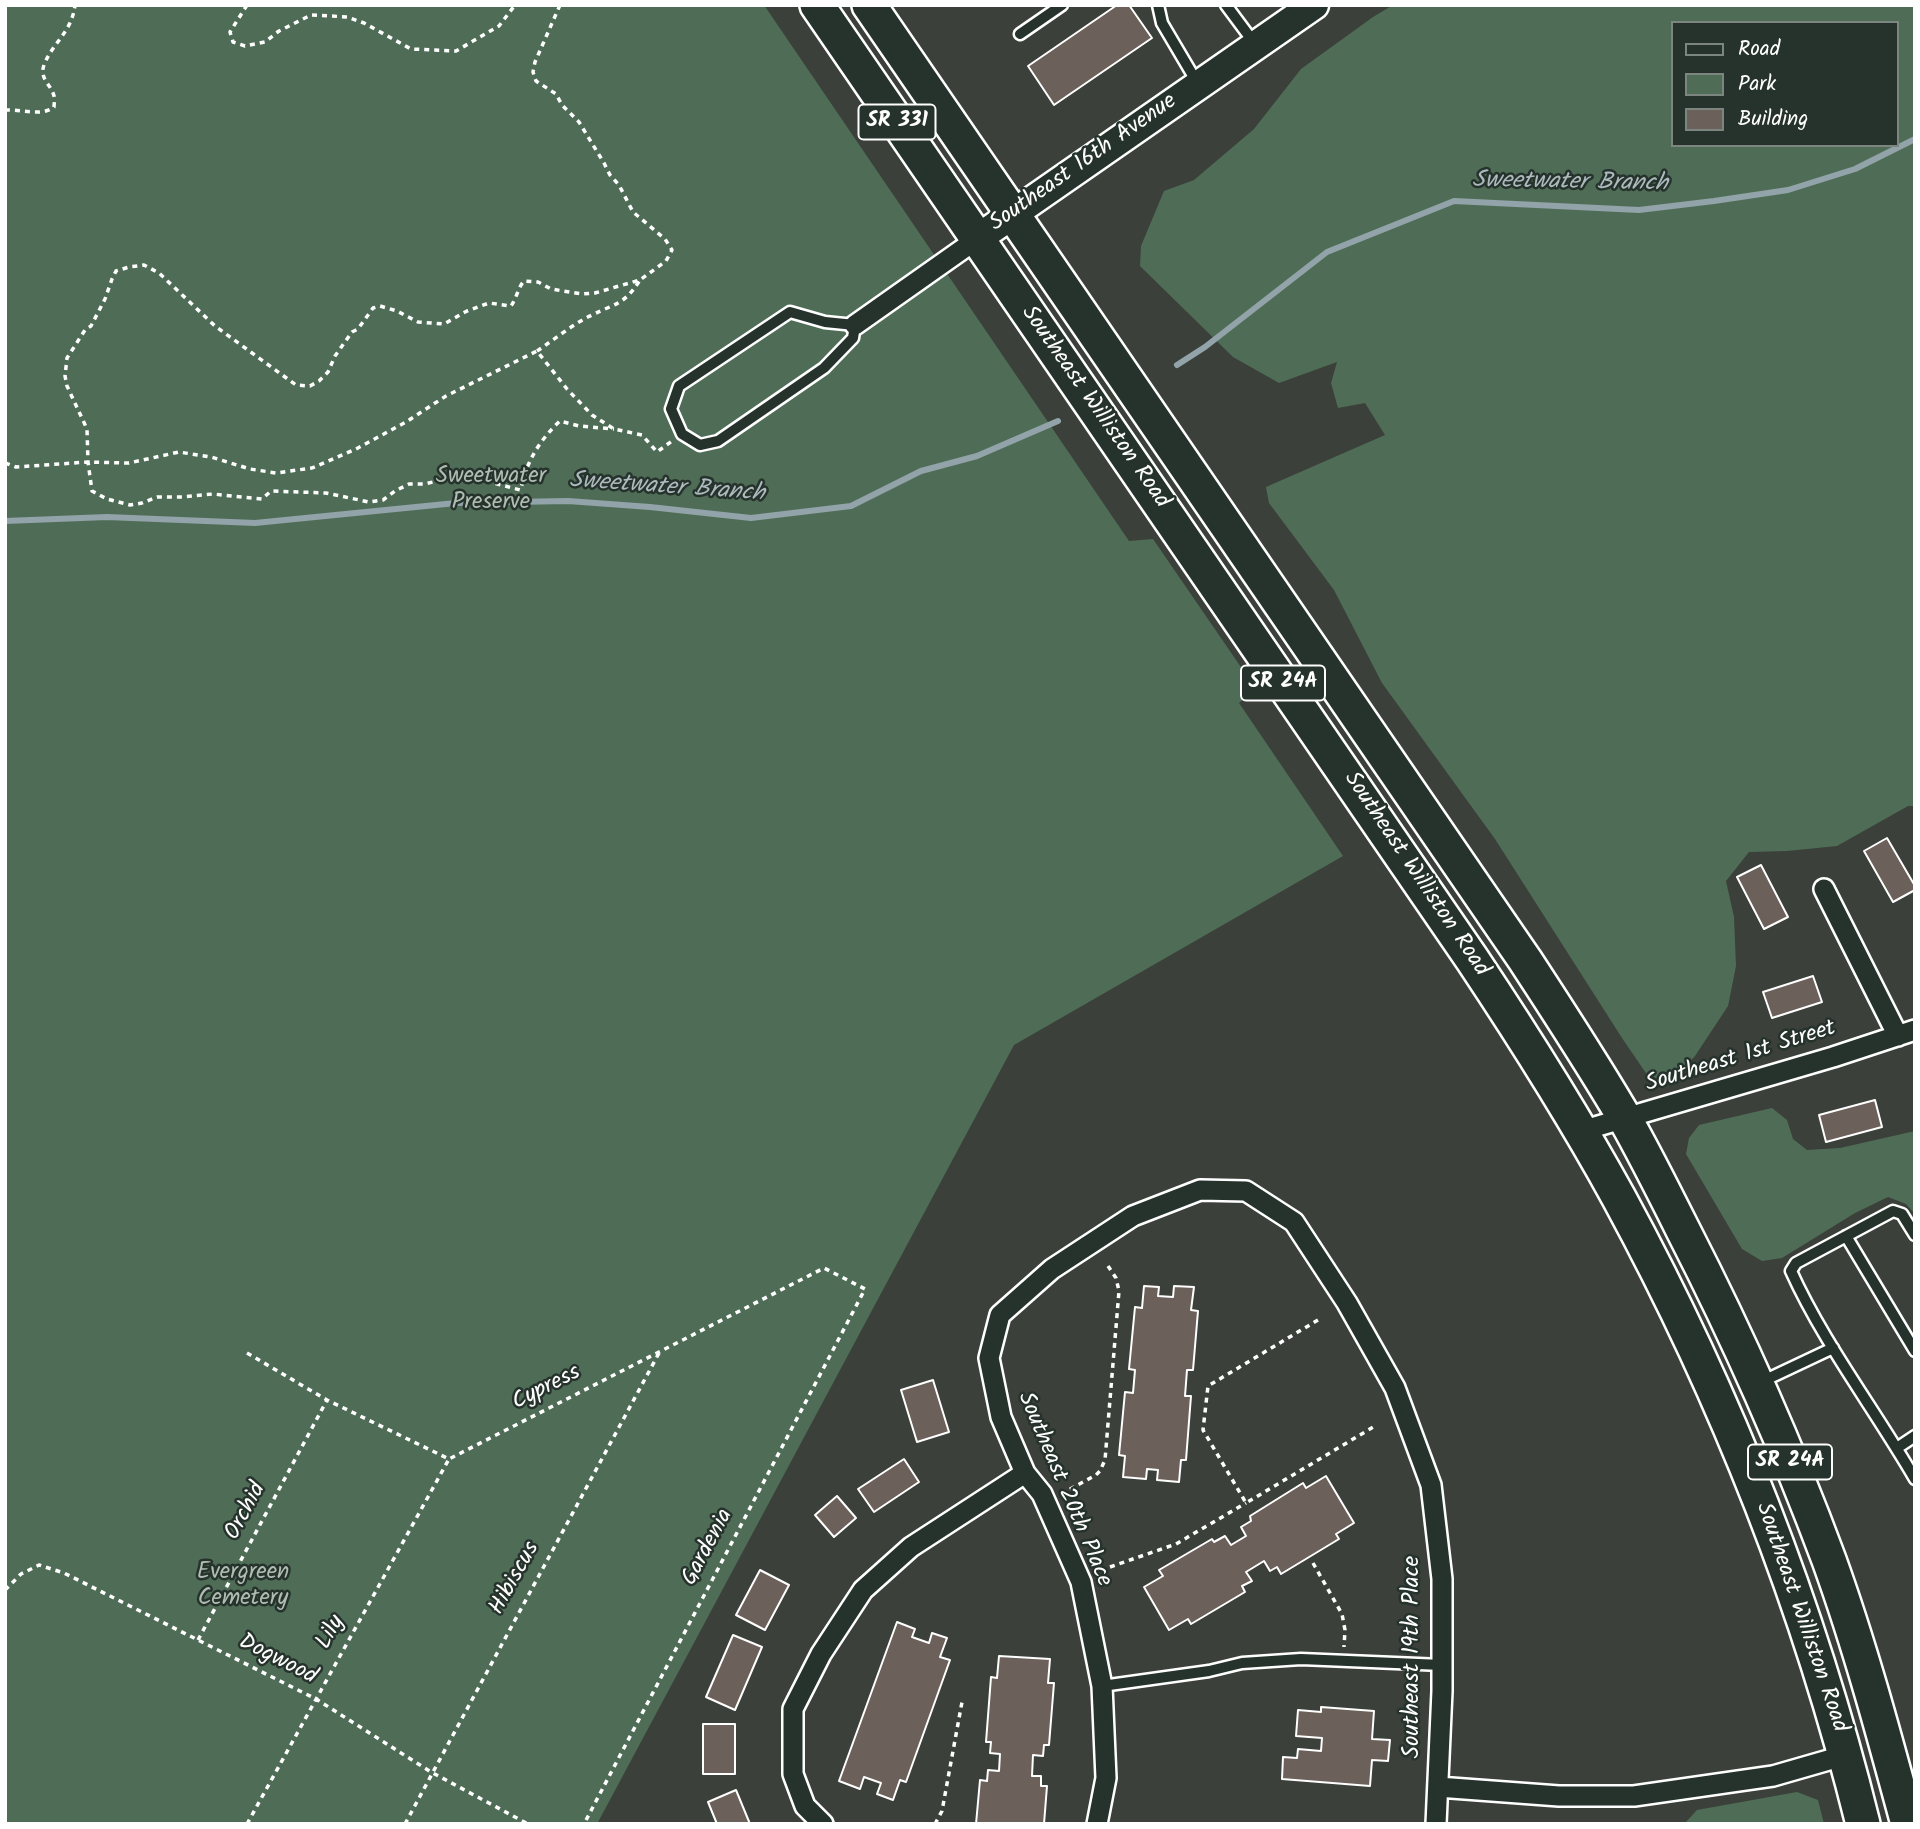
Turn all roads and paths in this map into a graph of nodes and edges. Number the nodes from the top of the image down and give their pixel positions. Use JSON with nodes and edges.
{"nodes":[{"id":1,"x":75,"y":5,"type":"edge"},
{"id":2,"x":247,"y":5,"type":"edge"},
{"id":3,"x":515,"y":5,"type":"edge"},
{"id":4,"x":559,"y":5,"type":"edge"},
{"id":5,"x":817,"y":5,"type":"edge"},
{"id":6,"x":869,"y":5,"type":"edge"},
{"id":7,"x":1062,"y":5,"type":"edge"},
{"id":8,"x":1158,"y":5,"type":"edge"},
{"id":9,"x":1226,"y":5,"type":"edge"},
{"id":10,"x":1314,"y":5,"type":"edge"},
{"id":11,"x":1020,"y":34,"type":"dead end"},
{"id":12,"x":1256,"y":44,"type":"junction"},
{"id":13,"x":1199,"y":84,"type":"junction"},
{"id":14,"x":5,"y":110,"type":"edge"},
{"id":15,"x":1013,"y":214,"type":"junction"},
{"id":16,"x":977,"y":239,"type":"junction"},
{"id":17,"x":640,"y":281,"type":"junction"},
{"id":18,"x":855,"y":325,"type":"junction"},
{"id":19,"x":537,"y":351,"type":"junction"},
{"id":20,"x":614,"y":429,"type":"junction"},
{"id":21,"x":682,"y":434,"type":"junction"},
{"id":22,"x":88,"y":462,"type":"junction"},
{"id":23,"x":5,"y":463,"type":"edge"},
{"id":24,"x":1824,"y":889,"type":"dead end"},
{"id":25,"x":1906,"y":1033,"type":"edge"},
{"id":26,"x":1624,"y":1118,"type":"junction"},
{"id":27,"x":1581,"y":1131,"type":"junction"},
{"id":28,"x":1112,"y":1230,"type":"joint"},
{"id":29,"x":1846,"y":1236,"type":"junction"},
{"id":30,"x":1915,"y":1236,"type":"edge"},
{"id":31,"x":1108,"y":1266,"type":"dead end"},
{"id":32,"x":865,"y":1289,"type":"joint"},
{"id":33,"x":1318,"y":1320,"type":"dead end"},
{"id":34,"x":1833,"y":1348,"type":"junction"},
{"id":35,"x":660,"y":1351,"type":"junction"},
{"id":36,"x":1915,"y":1351,"type":"edge"},
{"id":37,"x":247,"y":1353,"type":"dead end"},
{"id":38,"x":1758,"y":1383,"type":"junction"},
{"id":39,"x":327,"y":1400,"type":"junction"},
{"id":40,"x":1717,"y":1400,"type":"junction"},
{"id":41,"x":1375,"y":1426,"type":"dead end"},
{"id":42,"x":1915,"y":1436,"type":"edge"},
{"id":43,"x":1897,"y":1448,"type":"junction"},
{"id":44,"x":449,"y":1459,"type":"junction"},
{"id":45,"x":1025,"y":1473,"type":"junction"},
{"id":46,"x":1913,"y":1475,"type":"edge"},
{"id":47,"x":1056,"y":1496,"type":"dead end"},
{"id":48,"x":1246,"y":1503,"type":"junction"},
{"id":49,"x":1313,"y":1563,"type":"dead end"},
{"id":50,"x":1110,"y":1567,"type":"dead end"},
{"id":51,"x":5,"y":1589,"type":"edge"},
{"id":52,"x":198,"y":1640,"type":"junction"},
{"id":53,"x":1343,"y":1649,"type":"dead end"},
{"id":54,"x":1442,"y":1665,"type":"junction"},
{"id":55,"x":1102,"y":1686,"type":"junction"},
{"id":56,"x":316,"y":1699,"type":"junction"},
{"id":57,"x":962,"y":1702,"type":"dead end"},
{"id":58,"x":1846,"y":1755,"type":"junction"},
{"id":59,"x":431,"y":1772,"type":"junction"},
{"id":60,"x":1438,"y":1787,"type":"junction"},
{"id":61,"x":1911,"y":1823,"type":"edge"},
{"id":62,"x":247,"y":1824,"type":"edge"},
{"id":63,"x":405,"y":1824,"type":"edge"},
{"id":64,"x":528,"y":1824,"type":"edge"},
{"id":65,"x":584,"y":1824,"type":"edge"},
{"id":66,"x":823,"y":1824,"type":"edge"},
{"id":67,"x":935,"y":1824,"type":"edge"},
{"id":68,"x":1097,"y":1824,"type":"edge"},
{"id":69,"x":1436,"y":1824,"type":"edge"},
{"id":70,"x":1863,"y":1824,"type":"edge"}],
"edges":[{"from":1,"to":14,"type":"path"},
{"from":2,"to":3,"type":"path"},
{"from":4,"to":17,"type":"path"},
{"from":5,"to":16,"type":"highway","name":"Southeast Williston Road","number":"SR 331"},
{"from":6,"to":15,"type":"highway","name":"Southeast Williston Road","number":"SR 331"},
{"from":7,"to":11,"type":"lane"},
{"from":8,"to":13,"type":"lane"},
{"from":9,"to":12,"type":"lane"},
{"from":10,"to":12,"type":"main road","name":"Southeast 16th Avenue"},
{"from":12,"to":13,"type":"main road","name":"Southeast 16th Avenue"},
{"from":13,"to":15,"type":"main road","name":"Southeast 16th Avenue"},
{"from":15,"to":16,"type":"main road","name":"Southeast 16th Avenue"},
{"from":15,"to":26,"type":"highway","name":"Southeast Williston Road","number":"SR 24A"},
{"from":16,"to":18,"type":"street","name":"Southeast 16th Avenue"},
{"from":16,"to":27,"type":"highway","name":"Southeast Williston Road","number":"SR 24A"},
{"from":17,"to":19,"type":"path"},
{"from":17,"to":22,"type":"path"},
{"from":18,"to":21,"type":"lane"},
{"from":18,"to":21,"type":"lane"},
{"from":19,"to":20,"type":"path"},
{"from":19,"to":22,"type":"path"},
{"from":20,"to":21,"type":"path"},
{"from":20,"to":22,"type":"path"},
{"from":22,"to":23,"type":"path"},
{"from":24,"to":25,"type":"street"},
{"from":25,"to":26,"type":"street","name":"Southeast 1st Street"},
{"from":26,"to":27,"type":"street","name":"Southeast 1st Street"},
{"from":26,"to":38,"type":"highway","name":"Southeast Williston Road","number":"SR 24A"},
{"from":27,"to":40,"type":"highway","name":"Southeast Williston Road","number":"SR 24A"},
{"from":28,"to":45,"type":"street","name":"Southeast 20th Place"},
{"from":28,"to":54,"type":"street","name":"Southeast 19th Place"},
{"from":29,"to":30,"type":"lane"},
{"from":29,"to":34,"type":"lane"},
{"from":29,"to":36,"type":"lane"},
{"from":31,"to":47,"type":"path"},
{"from":32,"to":35,"type":"path","name":"Cypress"},
{"from":32,"to":65,"type":"path","name":"Gardenia"},
{"from":33,"to":48,"type":"path"},
{"from":34,"to":38,"type":"lane"},
{"from":34,"to":43,"type":"lane"},
{"from":35,"to":44,"type":"path","name":"Cypress"},
{"from":35,"to":59,"type":"path","name":"Hibiscus"},
{"from":37,"to":39,"type":"path"},
{"from":38,"to":40,"type":"highway"},
{"from":38,"to":61,"type":"highway","name":"Southeast Williston Road","number":"SR 24A"},
{"from":39,"to":44,"type":"path"},
{"from":39,"to":52,"type":"path","name":"Orchid"},
{"from":40,"to":58,"type":"highway","name":"Southeast Williston Road","number":"SR 24A"},
{"from":41,"to":48,"type":"path"},
{"from":42,"to":43,"type":"lane"},
{"from":43,"to":46,"type":"lane"},
{"from":44,"to":56,"type":"path","name":"Lily"},
{"from":45,"to":55,"type":"street","name":"Southeast 20th Place"},
{"from":45,"to":66,"type":"street"},
{"from":48,"to":50,"type":"path"},
{"from":49,"to":53,"type":"path"},
{"from":51,"to":52,"type":"path","name":"Dogwood"},
{"from":52,"to":56,"type":"path","name":"Dogwood"},
{"from":54,"to":55,"type":"lane"},
{"from":54,"to":60,"type":"street","name":"Southeast 19th Place"},
{"from":55,"to":68,"type":"street","name":"Southeast 20th Place"},
{"from":56,"to":59,"type":"path","name":"Dogwood"},
{"from":56,"to":62,"type":"path","name":"Lily"},
{"from":57,"to":67,"type":"path"},
{"from":58,"to":60,"type":"street"},
{"from":58,"to":70,"type":"highway","name":"Southeast Williston Road","number":"SR 24A"},
{"from":59,"to":63,"type":"path","name":"Hibiscus"},
{"from":59,"to":64,"type":"path","name":"Dogwood"},
{"from":60,"to":69,"type":"street","name":"Southeast 19th Place"}]}
